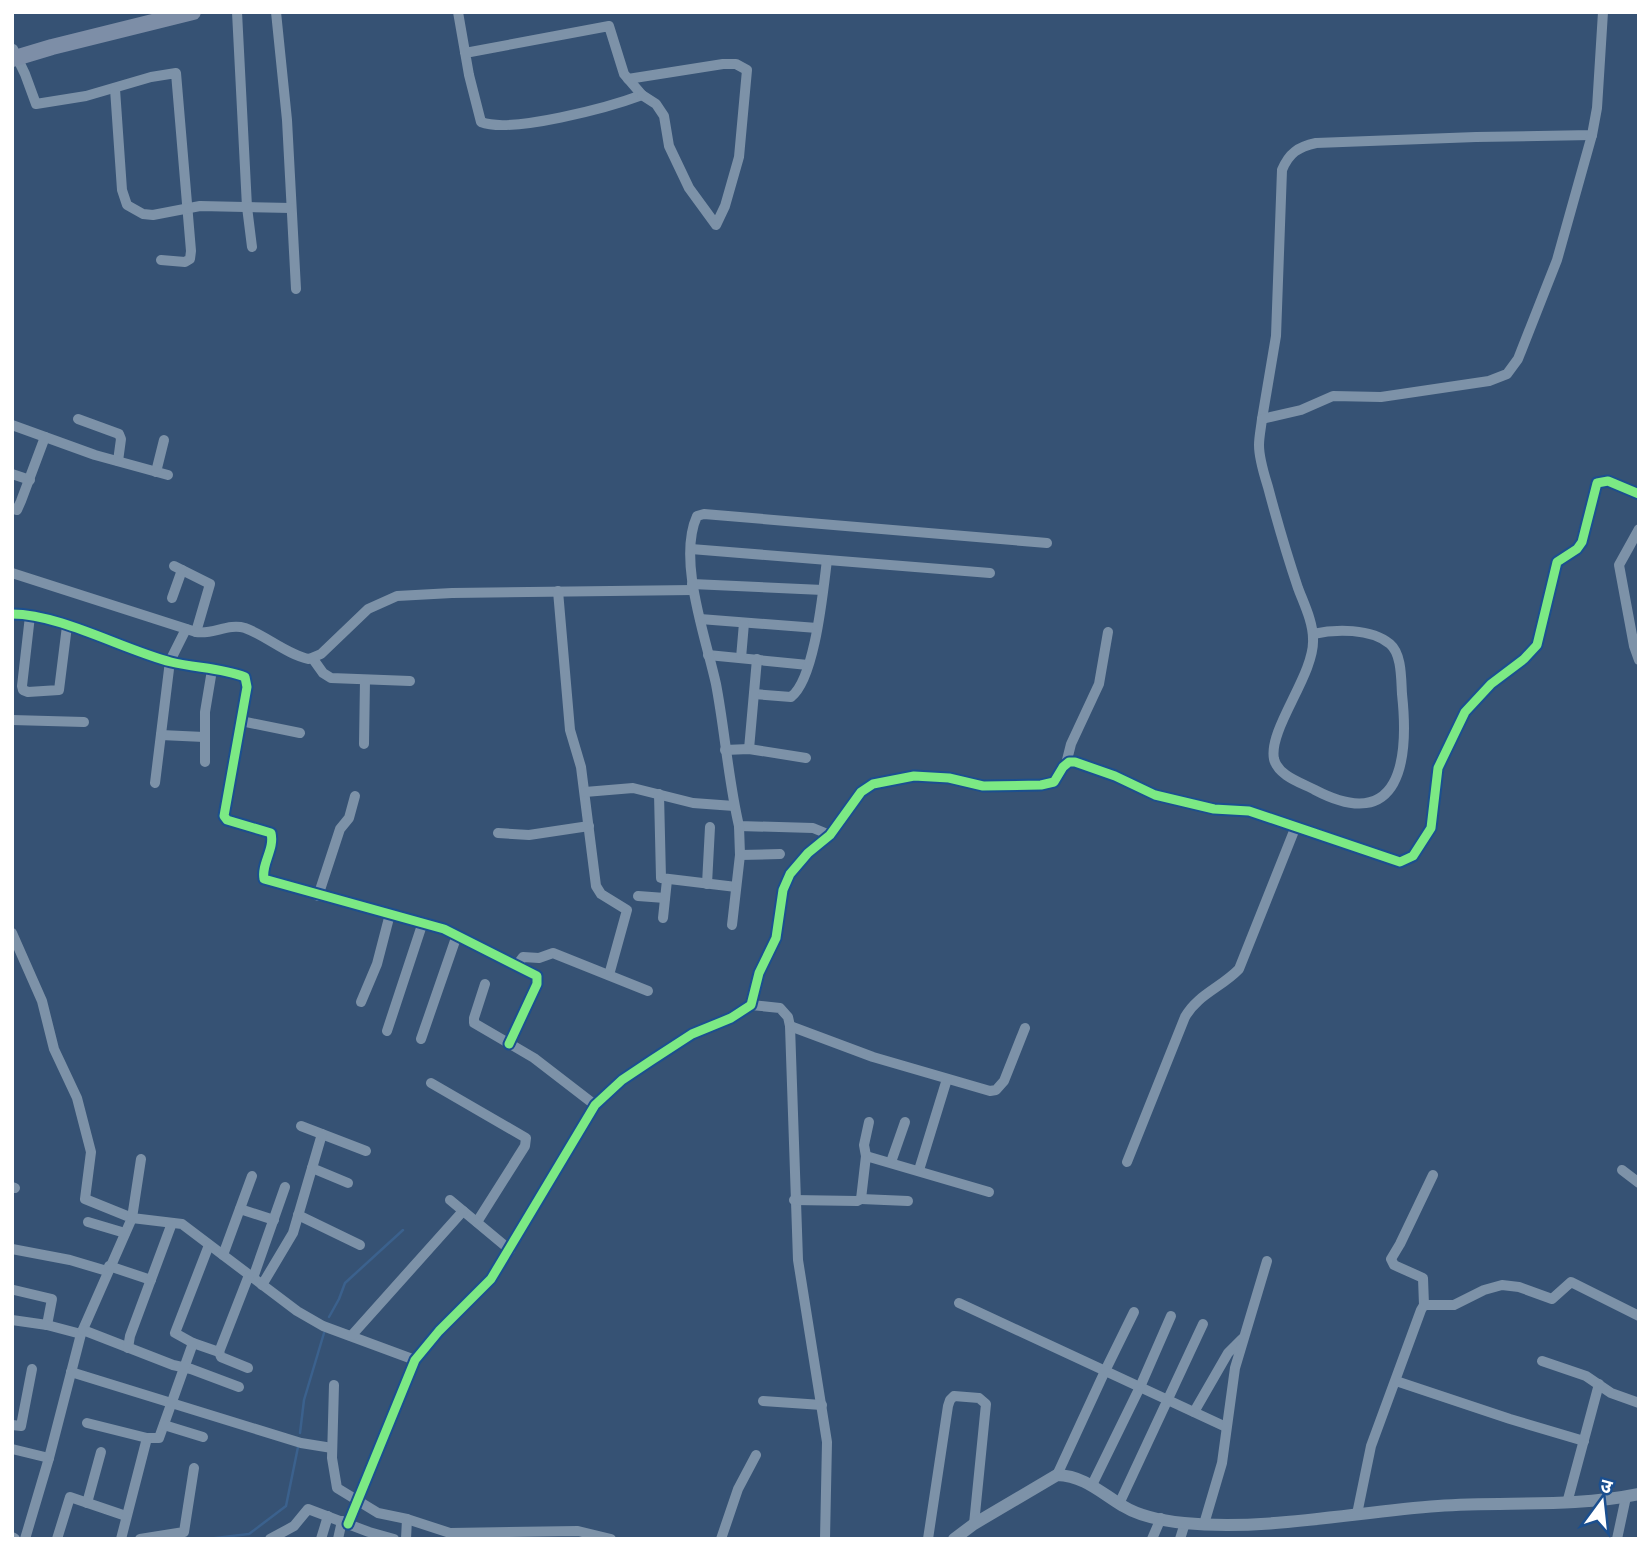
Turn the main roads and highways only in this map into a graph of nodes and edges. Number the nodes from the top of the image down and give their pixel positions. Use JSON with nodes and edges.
{"nodes":[{"id":1,"x":146,"y":12,"type":"edge"},
{"id":2,"x":193,"y":12,"type":"edge"},
{"id":3,"x":14,"y":53,"type":"edge"}],
"edges":[{"from":1,"to":3,"type":"main road"},
{"from":2,"to":3,"type":"main road"}]}
